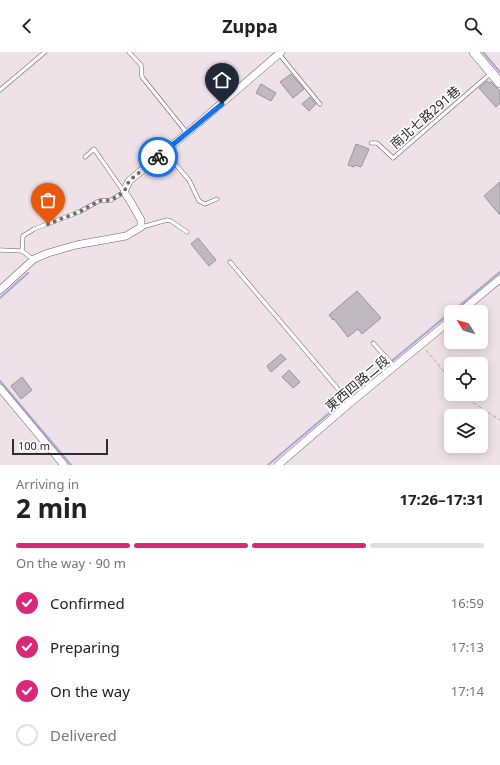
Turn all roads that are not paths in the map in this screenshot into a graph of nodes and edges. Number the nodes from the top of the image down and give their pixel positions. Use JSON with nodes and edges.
{"nodes":[{"id":1,"x":45,"y":52,"type":"edge"},
{"id":2,"x":129,"y":52,"type":"edge"},
{"id":3,"x":474,"y":52,"type":"edge"},
{"id":4,"x":280,"y":53,"type":"edge"},
{"id":5,"x":491,"y":73,"type":"junction"},
{"id":6,"x":500,"y":83,"type":"edge"},
{"id":7,"x":0,"y":90,"type":"edge"},
{"id":8,"x":320,"y":104,"type":"dead end"},
{"id":9,"x":187,"y":133,"type":"junction"},
{"id":10,"x":371,"y":143,"type":"dead end"},
{"id":11,"x":165,"y":151,"type":"junction"},
{"id":12,"x":85,"y":157,"type":"dead end"},
{"id":13,"x":124,"y":192,"type":"junction"},
{"id":14,"x":218,"y":199,"type":"dead end"},
{"id":15,"x":141,"y":227,"type":"junction"},
{"id":16,"x":187,"y":232,"type":"dead end"},
{"id":17,"x":0,"y":250,"type":"edge"},
{"id":18,"x":22,"y":251,"type":"junction"},
{"id":19,"x":34,"y":259,"type":"junction"},
{"id":20,"x":230,"y":262,"type":"dead end"},
{"id":21,"x":500,"y":279,"type":"edge"},
{"id":22,"x":0,"y":290,"type":"edge"},
{"id":23,"x":468,"y":305,"type":"edge"},
{"id":24,"x":444,"y":326,"type":"edge"},
{"id":25,"x":373,"y":343,"type":"dead end"},
{"id":26,"x":394,"y":366,"type":"junction"},
{"id":27,"x":0,"y":388,"type":"edge"},
{"id":28,"x":350,"y":404,"type":"junction"},
{"id":29,"x":64,"y":465,"type":"edge"},
{"id":30,"x":278,"y":465,"type":"edge"}],
"edges":[{"from":1,"to":7,"type":"lane"},
{"from":2,"to":9,"type":"lane"},
{"from":3,"to":5,"type":"street"},
{"from":4,"to":8,"type":"lane"},
{"from":4,"to":9,"type":"street"},
{"from":5,"to":6,"type":"street"},
{"from":5,"to":10,"type":"lane","name":"南北七路291巷"},
{"from":9,"to":11,"type":"street"},
{"from":11,"to":13,"type":"street"},
{"from":11,"to":14,"type":"lane"},
{"from":12,"to":13,"type":"lane"},
{"from":13,"to":15,"type":"street"},
{"from":13,"to":18,"type":"lane"},
{"from":15,"to":16,"type":"lane"},
{"from":15,"to":19,"type":"street"},
{"from":17,"to":18,"type":"lane"},
{"from":18,"to":19,"type":"lane"},
{"from":19,"to":22,"type":"street"},
{"from":20,"to":28,"type":"lane"},
{"from":21,"to":23,"type":"street"},
{"from":24,"to":26,"type":"street","name":"東西四路二段"},
{"from":25,"to":26,"type":"lane"},
{"from":26,"to":28,"type":"street","name":"東西四路二段"},
{"from":27,"to":29,"type":"street"},
{"from":28,"to":30,"type":"street","name":"東西四路二段"}]}
